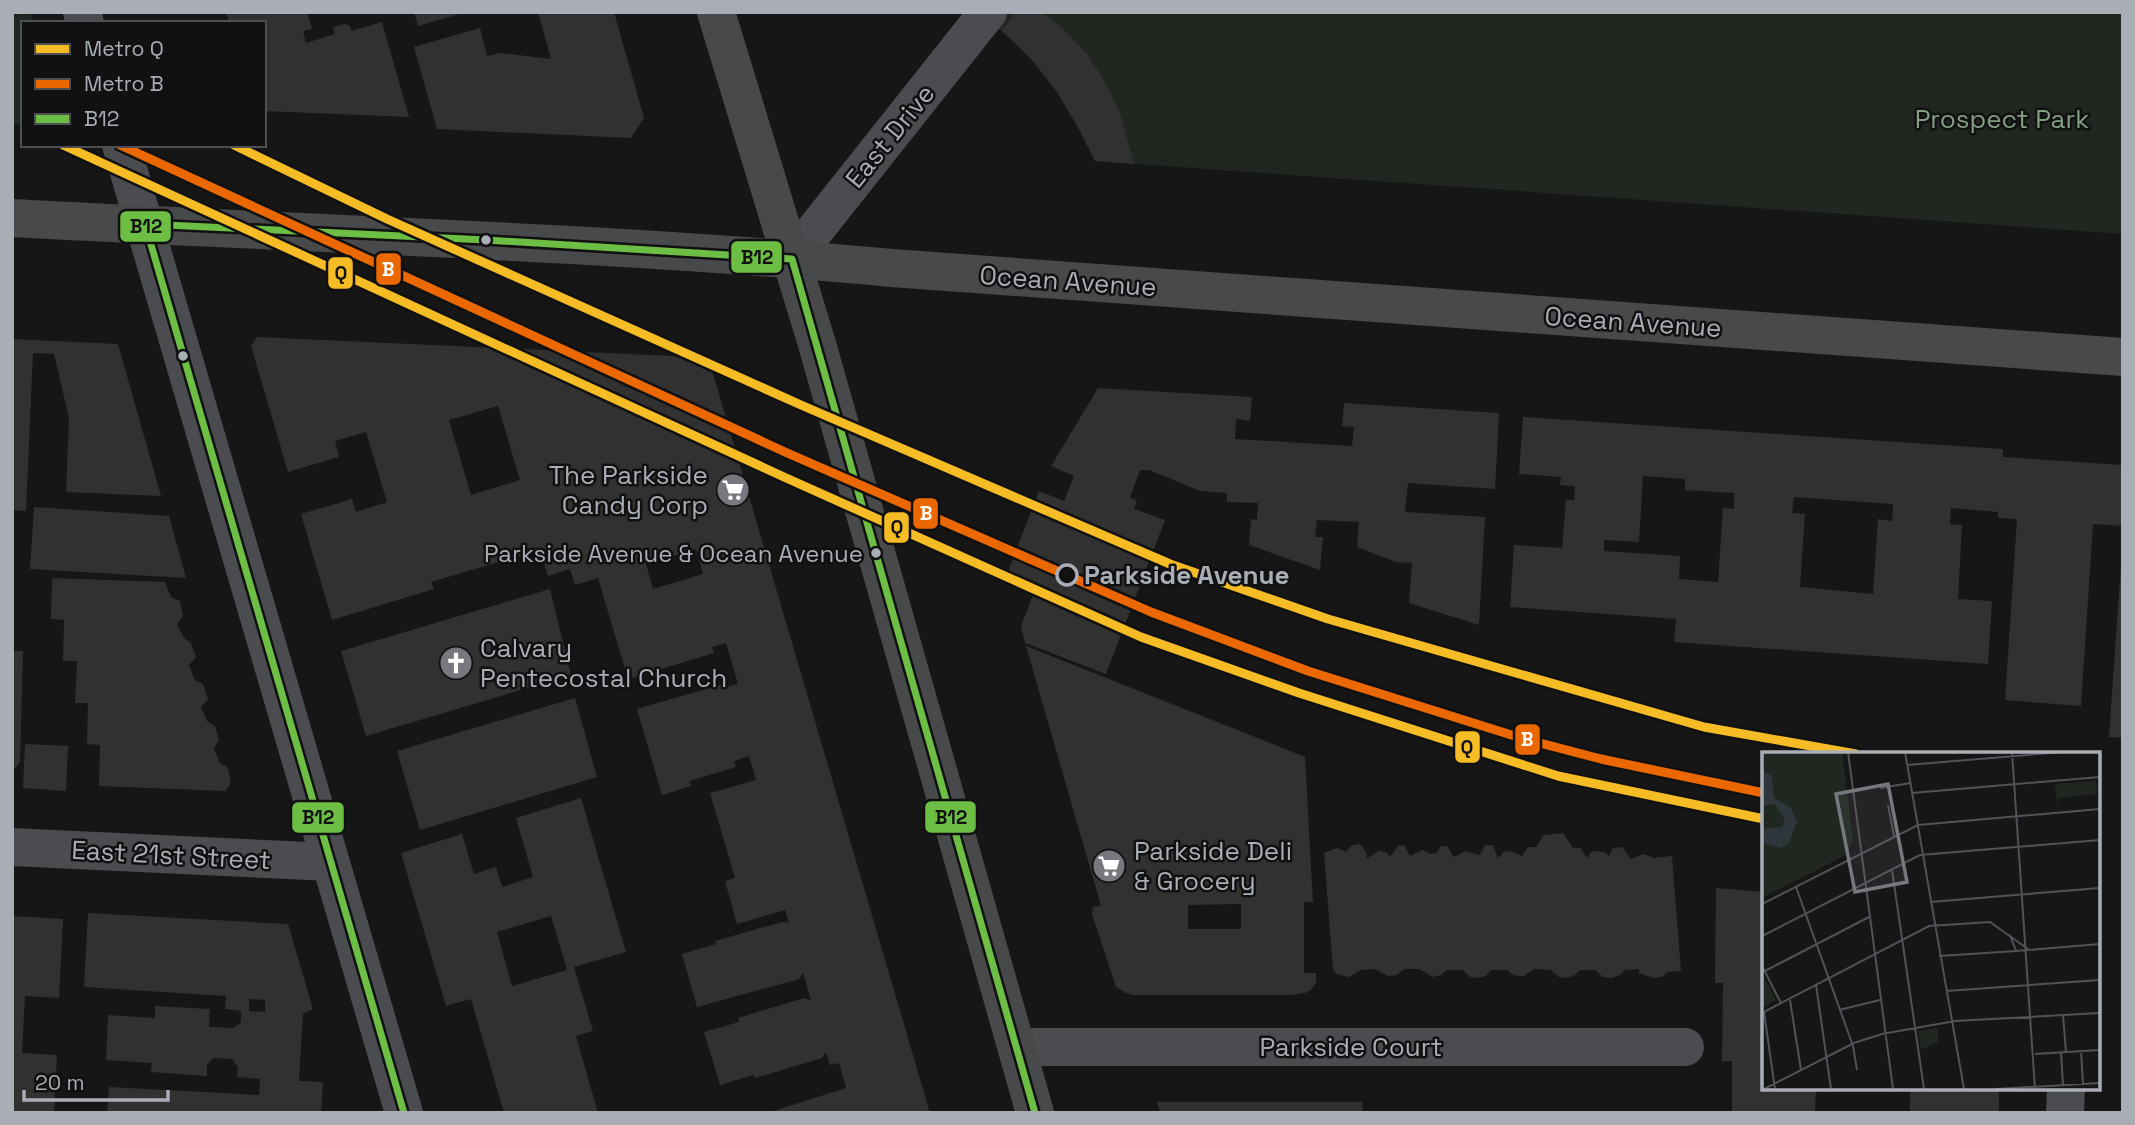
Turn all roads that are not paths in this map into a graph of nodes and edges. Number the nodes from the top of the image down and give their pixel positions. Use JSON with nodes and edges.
{"nodes":[{"id":1,"x":716,"y":12,"type":"edge"},
{"id":2,"x":988,"y":12,"type":"edge"},
{"id":3,"x":122,"y":147,"type":"edge"},
{"id":4,"x":12,"y":218,"type":"edge"},
{"id":5,"x":145,"y":224,"type":"junction"},
{"id":6,"x":792,"y":259,"type":"junction"},
{"id":7,"x":2123,"y":357,"type":"edge"},
{"id":8,"x":12,"y":847,"type":"edge"},
{"id":9,"x":330,"y":862,"type":"junction"},
{"id":10,"x":1685,"y":1046,"type":"dead end"},
{"id":11,"x":1017,"y":1047,"type":"junction"},
{"id":12,"x":2066,"y":1090,"type":"edge"},
{"id":13,"x":404,"y":1113,"type":"edge"},
{"id":14,"x":1035,"y":1113,"type":"edge"},
{"id":15,"x":2065,"y":1113,"type":"edge"}],
"edges":[{"from":1,"to":6,"type":"main road"},
{"from":2,"to":6,"type":"street","name":"East Drive"},
{"from":3,"to":5,"type":"street"},
{"from":4,"to":5,"type":"main road","name":"Ocean Avenue"},
{"from":5,"to":6,"type":"main road","name":"Ocean Avenue"},
{"from":5,"to":9,"type":"street"},
{"from":6,"to":7,"type":"main road","name":"Ocean Avenue"},
{"from":6,"to":11,"type":"main road"},
{"from":8,"to":9,"type":"street","name":"East 21st Street"},
{"from":9,"to":13,"type":"street"},
{"from":10,"to":11,"type":"street","name":"Parkside Court"},
{"from":11,"to":14,"type":"main road"},
{"from":12,"to":15,"type":"street"}]}
